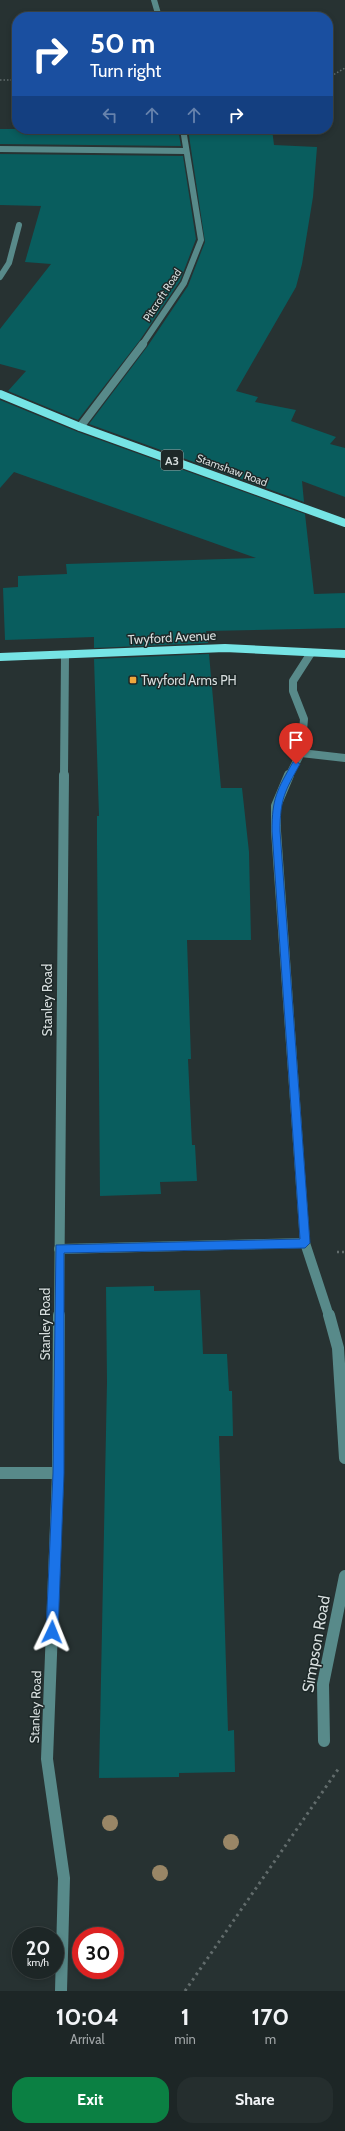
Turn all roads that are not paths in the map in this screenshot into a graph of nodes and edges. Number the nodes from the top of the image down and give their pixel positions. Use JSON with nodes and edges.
{"nodes":[{"id":1,"x":154,"y":0,"type":"edge"},
{"id":2,"x":158,"y":12,"type":"edge"},
{"id":3,"x":184,"y":134,"type":"edge"},
{"id":4,"x":0,"y":149,"type":"edge"},
{"id":5,"x":186,"y":150,"type":"junction"},
{"id":6,"x":20,"y":225,"type":"dead end"},
{"id":7,"x":0,"y":277,"type":"edge"},
{"id":8,"x":0,"y":394,"type":"edge"},
{"id":9,"x":80,"y":428,"type":"junction"},
{"id":10,"x":345,"y":523,"type":"edge"},
{"id":11,"x":311,"y":653,"type":"junction"},
{"id":12,"x":345,"y":654,"type":"edge"},
{"id":13,"x":65,"y":655,"type":"junction"},
{"id":14,"x":0,"y":657,"type":"edge"},
{"id":15,"x":301,"y":753,"type":"junction"},
{"id":16,"x":345,"y":758,"type":"edge"},
{"id":17,"x":305,"y":1243,"type":"junction"},
{"id":18,"x":59,"y":1249,"type":"junction"},
{"id":19,"x":345,"y":1458,"type":"edge"},
{"id":20,"x":0,"y":1473,"type":"edge"},
{"id":21,"x":58,"y":1473,"type":"junction"},
{"id":22,"x":345,"y":1576,"type":"edge"},
{"id":23,"x":324,"y":1741,"type":"dead end"},
{"id":24,"x":62,"y":1991,"type":"edge"}],
"edges":[{"from":1,"to":2,"type":"street"},
{"from":3,"to":5,"type":"street","name":"Pitcroft Road"},
{"from":4,"to":5,"type":"street"},
{"from":5,"to":9,"type":"street","name":"Pitcroft Road"},
{"from":6,"to":7,"type":"street"},
{"from":8,"to":9,"type":"main road","name":"Stamshaw Road","number":"A3"},
{"from":9,"to":10,"type":"main road","name":"Stamshaw Road","number":"A3"},
{"from":11,"to":12,"type":"main road","name":"Twyford Avenue"},
{"from":11,"to":13,"type":"main road","name":"Twyford Avenue"},
{"from":11,"to":15,"type":"street"},
{"from":13,"to":14,"type":"main road","name":"Twyford Avenue"},
{"from":13,"to":18,"type":"street","name":"Stanley Road"},
{"from":15,"to":16,"type":"street"},
{"from":15,"to":17,"type":"street"},
{"from":17,"to":18,"type":"street"},
{"from":17,"to":19,"type":"street"},
{"from":18,"to":21,"type":"street","name":"Stanley Road"},
{"from":20,"to":21,"type":"street"},
{"from":21,"to":24,"type":"street","name":"Stanley Road"},
{"from":22,"to":23,"type":"street","name":"Simpson Road"}]}
